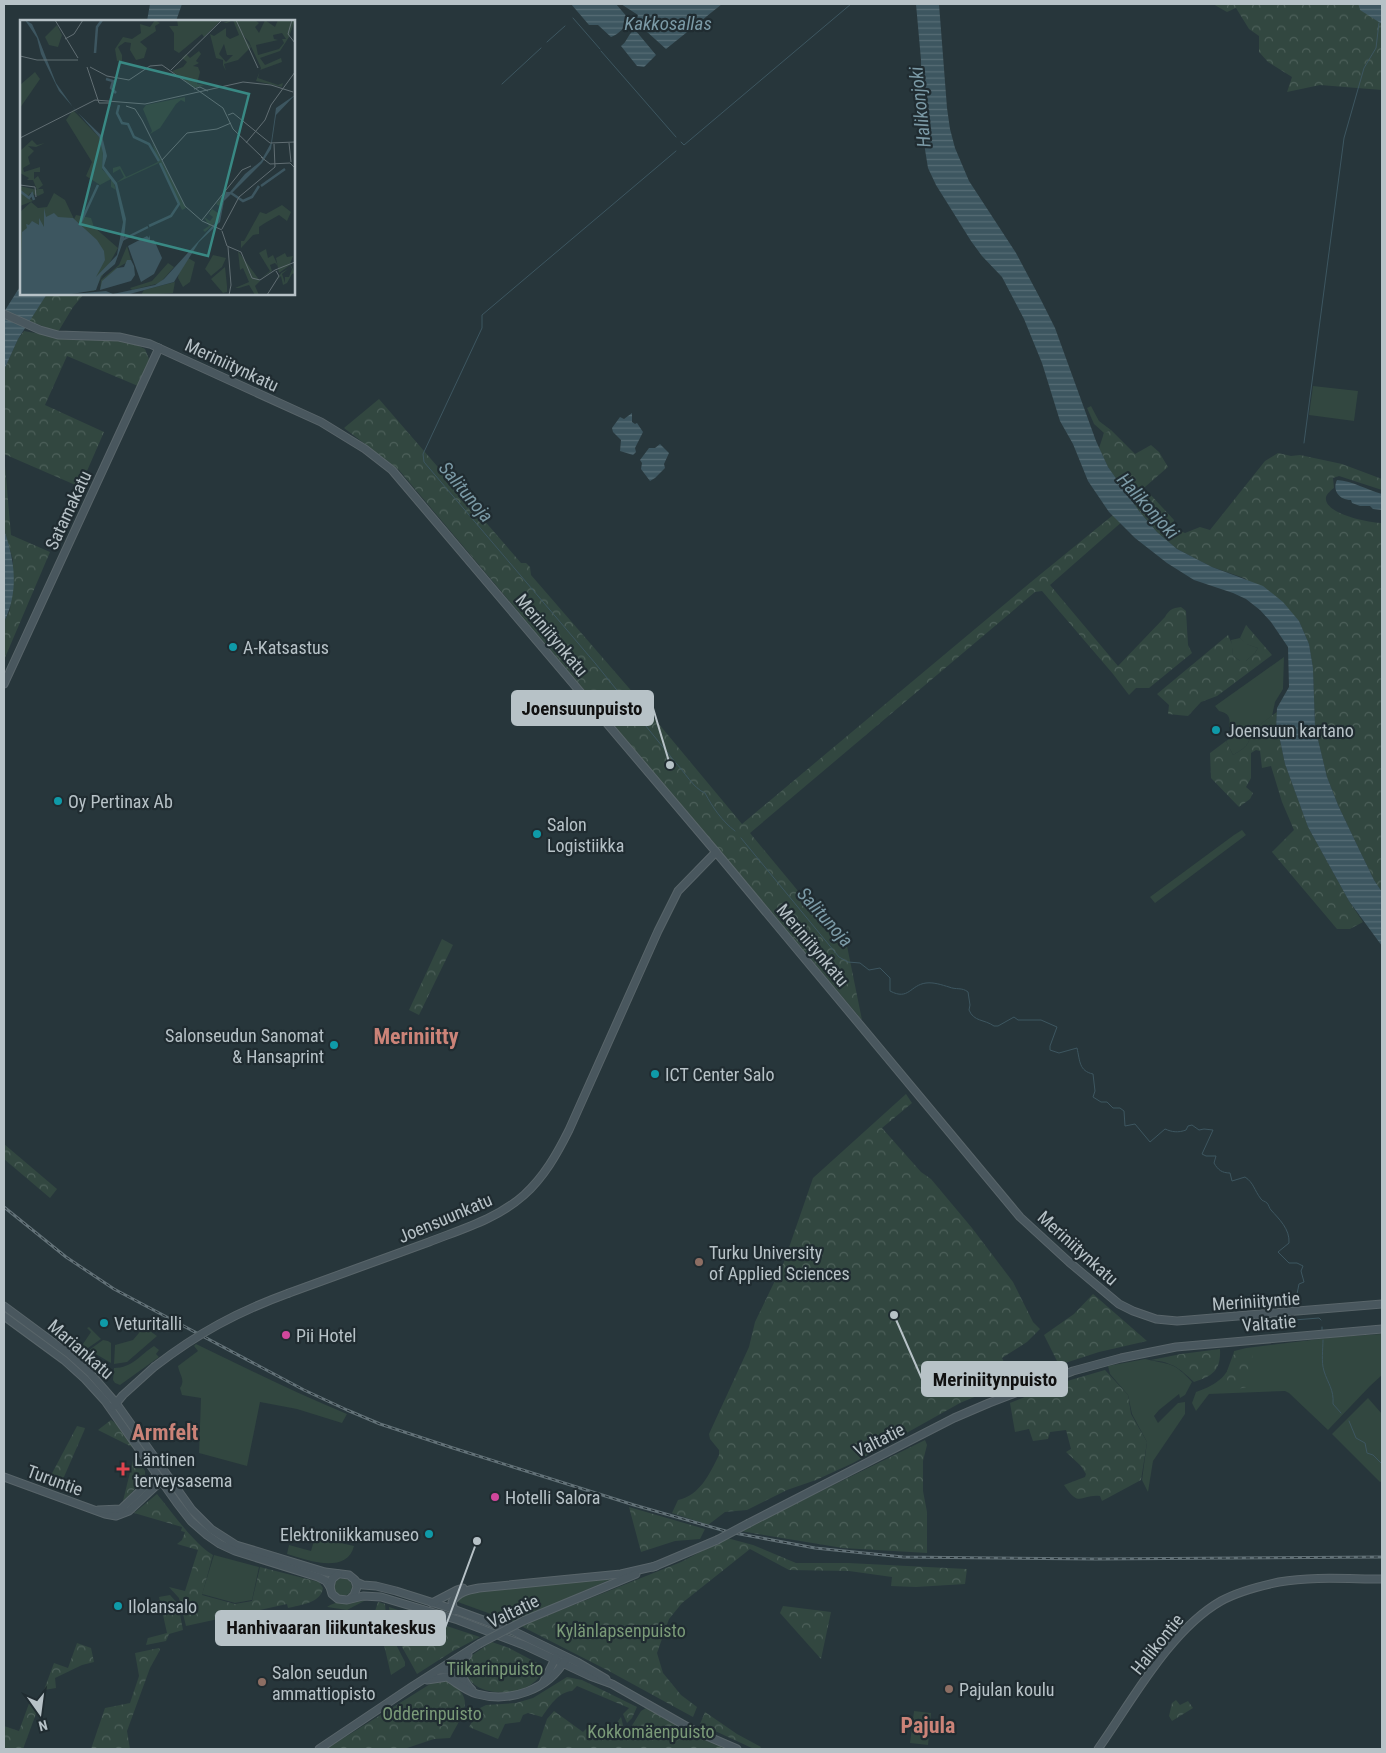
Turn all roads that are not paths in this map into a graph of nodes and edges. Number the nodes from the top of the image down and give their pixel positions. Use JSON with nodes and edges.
{"nodes":[{"id":1,"x":4,"y":314,"type":"edge"},
{"id":2,"x":159,"y":348,"type":"junction"},
{"id":3,"x":4,"y":684,"type":"edge"},
{"id":4,"x":716,"y":852,"type":"junction"},
{"id":5,"x":1382,"y":1304,"type":"edge"},
{"id":6,"x":4,"y":1306,"type":"edge"},
{"id":7,"x":1133,"y":1311,"type":"joint"},
{"id":8,"x":4,"y":1316,"type":"edge"},
{"id":9,"x":1382,"y":1329,"type":"edge"},
{"id":10,"x":116,"y":1403,"type":"junction"},
{"id":11,"x":111,"y":1410,"type":"junction"},
{"id":12,"x":4,"y":1477,"type":"edge"},
{"id":13,"x":159,"y":1478,"type":"junction"},
{"id":14,"x":656,"y":1566,"type":"junction"},
{"id":15,"x":338,"y":1574,"type":"junction"},
{"id":16,"x":1382,"y":1578,"type":"edge"},
{"id":17,"x":356,"y":1582,"type":"junction"},
{"id":18,"x":330,"y":1587,"type":"junction"},
{"id":19,"x":479,"y":1588,"type":"junction"},
{"id":20,"x":351,"y":1598,"type":"junction"},
{"id":21,"x":432,"y":1603,"type":"junction"},
{"id":22,"x":453,"y":1609,"type":"junction"},
{"id":23,"x":458,"y":1620,"type":"junction"},
{"id":24,"x":477,"y":1646,"type":"junction"},
{"id":25,"x":544,"y":1655,"type":"junction"},
{"id":26,"x":557,"y":1657,"type":"junction"},
{"id":27,"x":564,"y":1660,"type":"junction"},
{"id":28,"x":550,"y":1668,"type":"junction"},
{"id":29,"x":573,"y":1668,"type":"junction"},
{"id":30,"x":439,"y":1670,"type":"junction"},
{"id":31,"x":558,"y":1671,"type":"junction"},
{"id":32,"x":422,"y":1681,"type":"junction"},
{"id":33,"x":465,"y":1683,"type":"junction"},
{"id":34,"x":542,"y":1683,"type":"junction"},
{"id":35,"x":612,"y":1684,"type":"junction"},
{"id":36,"x":477,"y":1694,"type":"junction"},
{"id":37,"x":319,"y":1749,"type":"edge"},
{"id":38,"x":737,"y":1749,"type":"edge"},
{"id":39,"x":1098,"y":1749,"type":"edge"}],
"edges":[{"from":1,"to":2,"type":"main road","name":"Meriniitynkatu"},
{"from":2,"to":3,"type":"main road","name":"Satamakatu"},
{"from":2,"to":4,"type":"main road","name":"Meriniitynkatu"},
{"from":4,"to":7,"type":"main road","name":"Meriniitynkatu"},
{"from":4,"to":10,"type":"main road","name":"Joensuunkatu","bridge":true},
{"from":5,"to":7,"type":"main road","name":"Meriniityntie"},
{"from":6,"to":10,"type":"main road","name":"Mariankatu"},
{"from":8,"to":11,"type":"main road","name":"Mariankatu"},
{"from":9,"to":14,"type":"main road","name":"Valtatie","bridge":true},
{"from":10,"to":11,"type":"main road","name":"Joensuunkatu"},
{"from":10,"to":15,"type":"main road","name":"Mariankatu"},
{"from":11,"to":13,"type":"main road","name":"Mariankatu"},
{"from":12,"to":13,"type":"main road","name":"Turuntie"},
{"from":13,"to":18,"type":"main road","name":"Mariankatu"},
{"from":14,"to":19,"type":"main road"},
{"from":14,"to":24,"type":"main road","name":"Valtatie","bridge":true},
{"from":15,"to":17,"type":"main road"},
{"from":15,"to":18,"type":"main road"},
{"from":16,"to":39,"type":"main road","name":"Halikontie"},
{"from":17,"to":20,"type":"main road"},
{"from":17,"to":21,"type":"main road"},
{"from":18,"to":20,"type":"main road"},
{"from":19,"to":21,"type":"main road"},
{"from":19,"to":22,"type":"main road"},
{"from":20,"to":23,"type":"main road"},
{"from":21,"to":22,"type":"main road"},
{"from":22,"to":23,"type":"main road"},
{"from":22,"to":26,"type":"main road"},
{"from":23,"to":25,"type":"main road"},
{"from":24,"to":30,"type":"main road","name":"Valtatie"},
{"from":24,"to":33,"type":"main road"},
{"from":25,"to":26,"type":"main road"},
{"from":25,"to":28,"type":"main road"},
{"from":26,"to":27,"type":"main road"},
{"from":26,"to":28,"type":"main road"},
{"from":27,"to":29,"type":"main road"},
{"from":27,"to":31,"type":"main road"},
{"from":27,"to":35,"type":"main road"},
{"from":28,"to":34,"type":"main road"},
{"from":29,"to":31,"type":"main road"},
{"from":29,"to":35,"type":"main road"},
{"from":30,"to":32,"type":"main road","name":"Valtatie"},
{"from":30,"to":33,"type":"main road"},
{"from":31,"to":34,"type":"main road"},
{"from":32,"to":36,"type":"main road"},
{"from":32,"to":37,"type":"main road","name":"Valtatie"},
{"from":33,"to":36,"type":"main road"},
{"from":34,"to":36,"type":"main road"},
{"from":35,"to":38,"type":"main road"}]}
